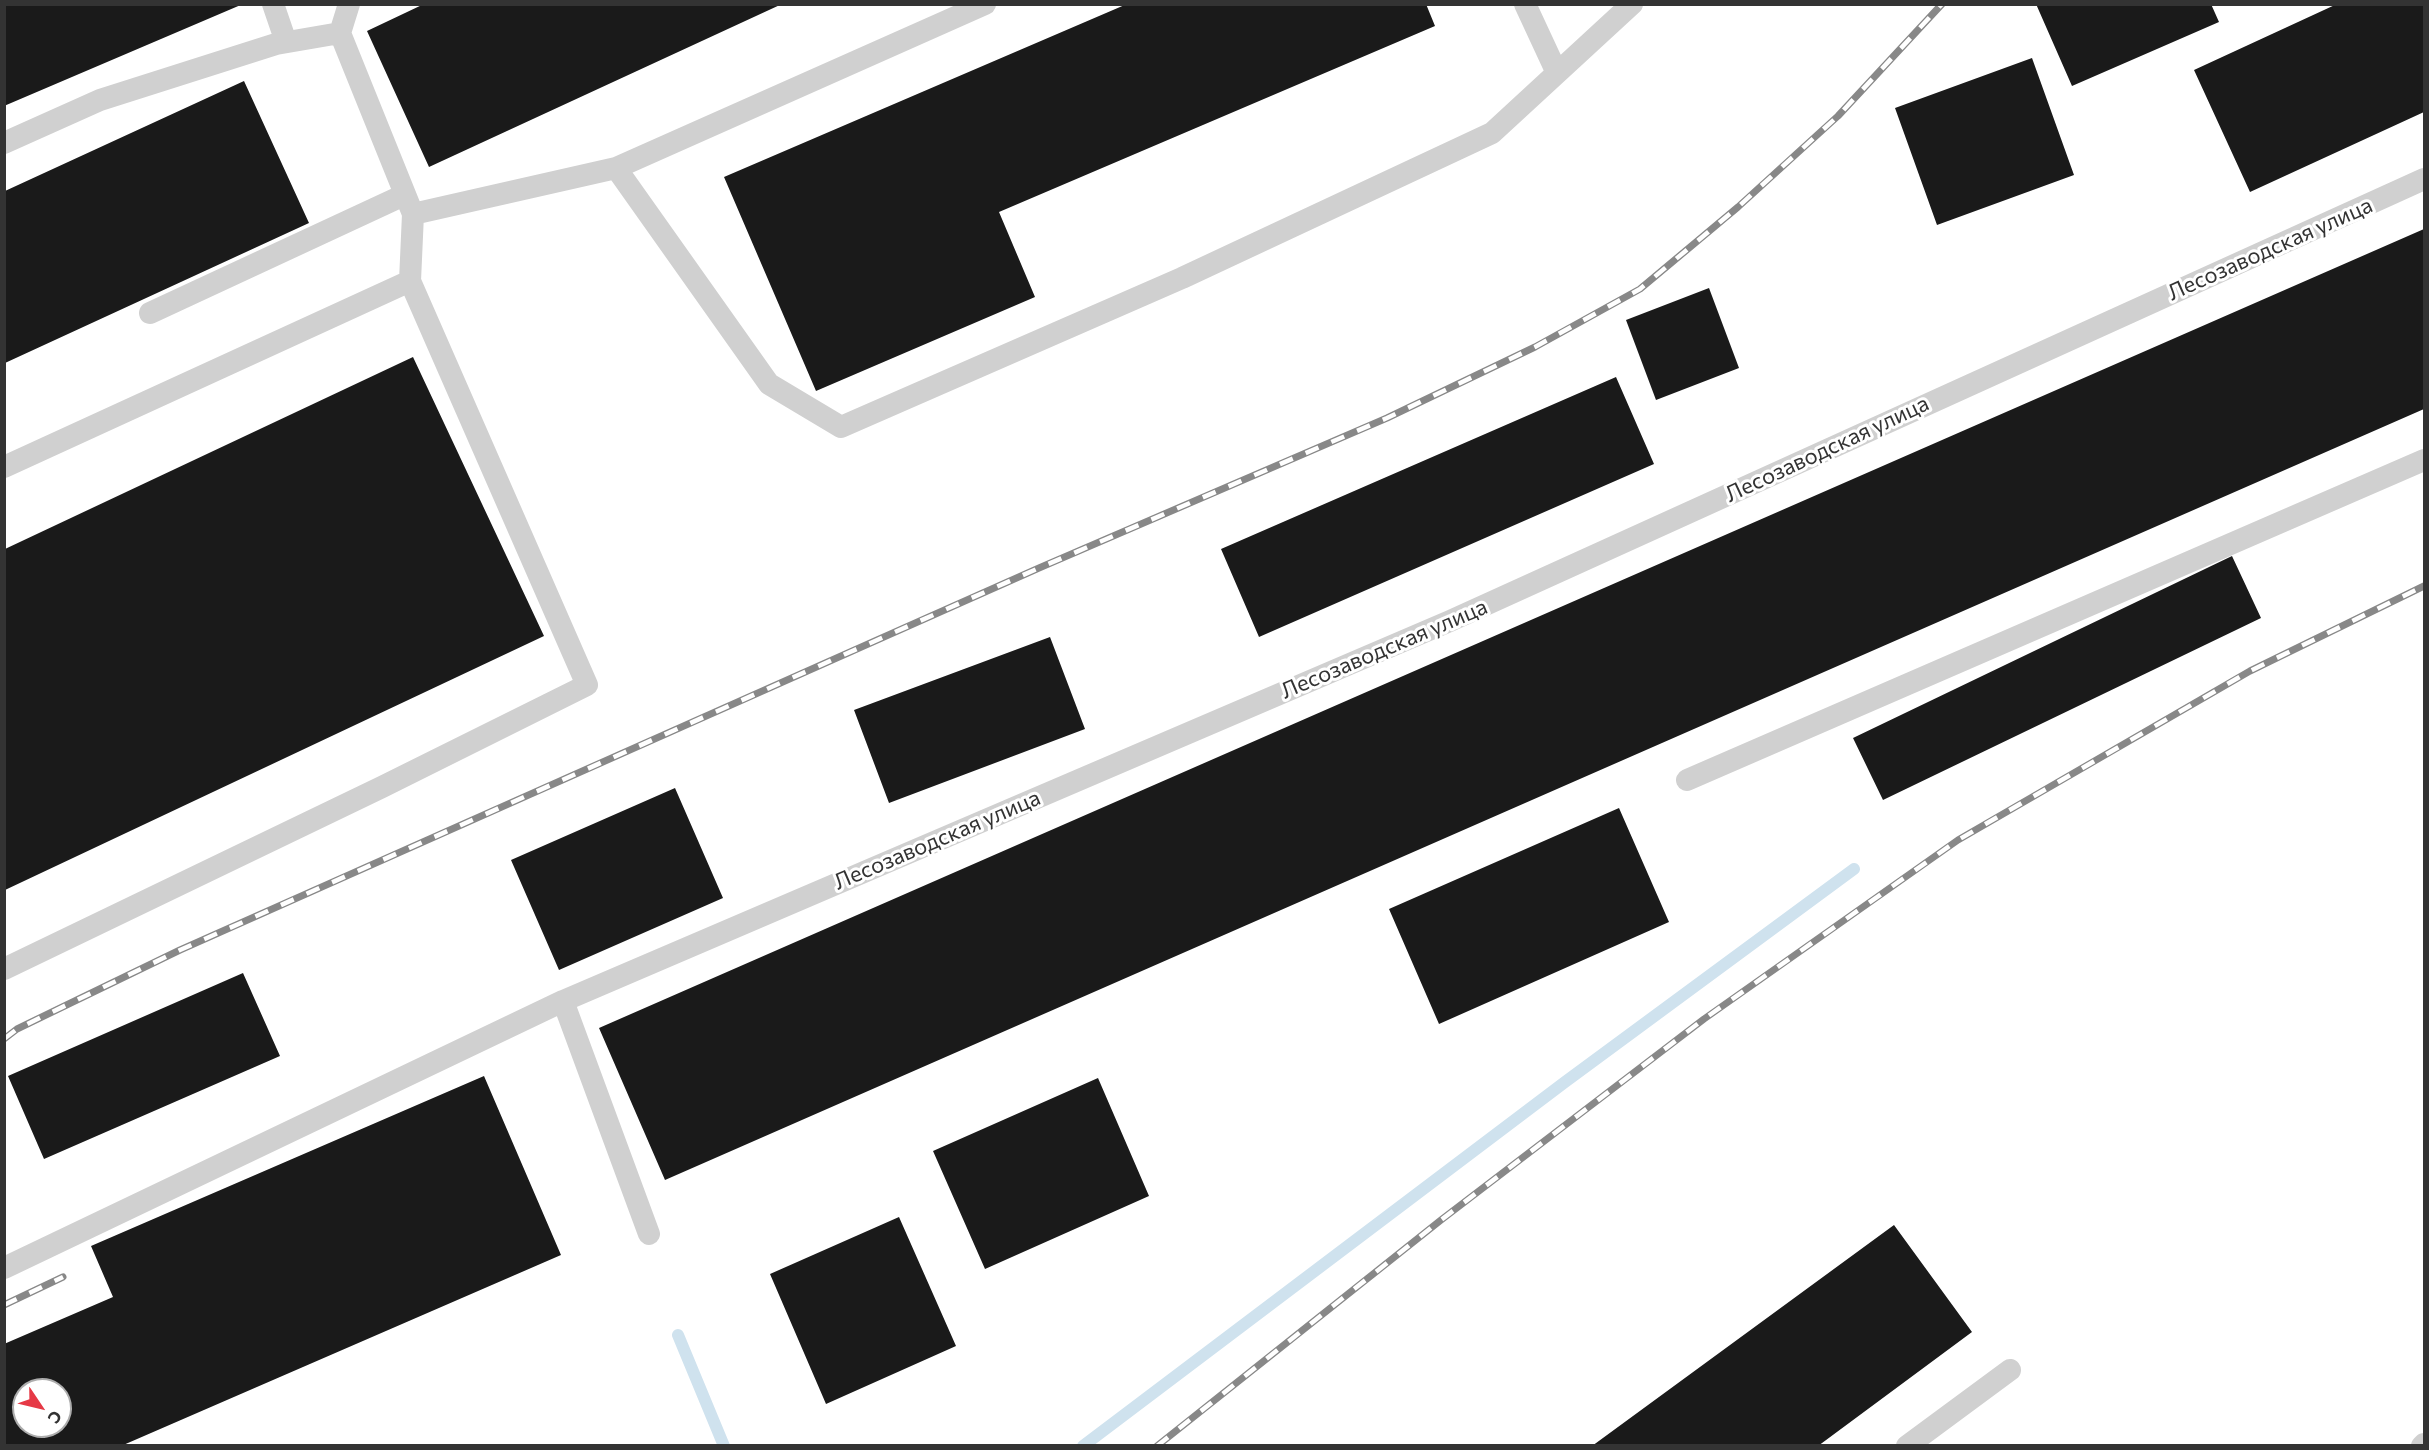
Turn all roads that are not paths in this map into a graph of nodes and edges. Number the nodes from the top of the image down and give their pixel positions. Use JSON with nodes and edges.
{"nodes":[{"id":1,"x":273,"y":4,"type":"edge"},
{"id":2,"x":349,"y":4,"type":"edge"},
{"id":3,"x":985,"y":4,"type":"edge"},
{"id":4,"x":1525,"y":4,"type":"edge"},
{"id":5,"x":1632,"y":4,"type":"edge"},
{"id":6,"x":340,"y":33,"type":"junction"},
{"id":7,"x":286,"y":42,"type":"junction"},
{"id":8,"x":1557,"y":74,"type":"junction"},
{"id":9,"x":4,"y":143,"type":"edge"},
{"id":10,"x":616,"y":168,"type":"junction"},
{"id":11,"x":2424,"y":179,"type":"edge"},
{"id":12,"x":409,"y":204,"type":"junction"},
{"id":13,"x":410,"y":281,"type":"junction"},
{"id":14,"x":150,"y":313,"type":"dead end"},
{"id":15,"x":2424,"y":460,"type":"edge"},
{"id":16,"x":4,"y":467,"type":"edge"},
{"id":17,"x":1687,"y":780,"type":"dead end"},
{"id":18,"x":4,"y":969,"type":"edge"},
{"id":19,"x":563,"y":1000,"type":"junction"},
{"id":20,"x":649,"y":1234,"type":"dead end"},
{"id":21,"x":4,"y":1268,"type":"edge"},
{"id":22,"x":2010,"y":1370,"type":"dead end"},
{"id":23,"x":1907,"y":1446,"type":"edge"}],
"edges":[{"from":1,"to":7,"type":"lane"},
{"from":2,"to":6,"type":"lane"},
{"from":3,"to":10,"type":"lane"},
{"from":4,"to":8,"type":"lane"},
{"from":5,"to":8,"type":"lane"},
{"from":6,"to":7,"type":"lane"},
{"from":6,"to":12,"type":"lane"},
{"from":7,"to":9,"type":"lane"},
{"from":8,"to":10,"type":"lane"},
{"from":10,"to":12,"type":"lane"},
{"from":11,"to":19,"type":"lane","name":"Лесозаводская улица"},
{"from":12,"to":13,"type":"lane"},
{"from":12,"to":14,"type":"lane"},
{"from":13,"to":16,"type":"lane"},
{"from":13,"to":18,"type":"lane"},
{"from":15,"to":17,"type":"lane"},
{"from":19,"to":20,"type":"lane"},
{"from":19,"to":21,"type":"lane","name":"Лесозаводская улица"},
{"from":22,"to":23,"type":"lane"}]}
